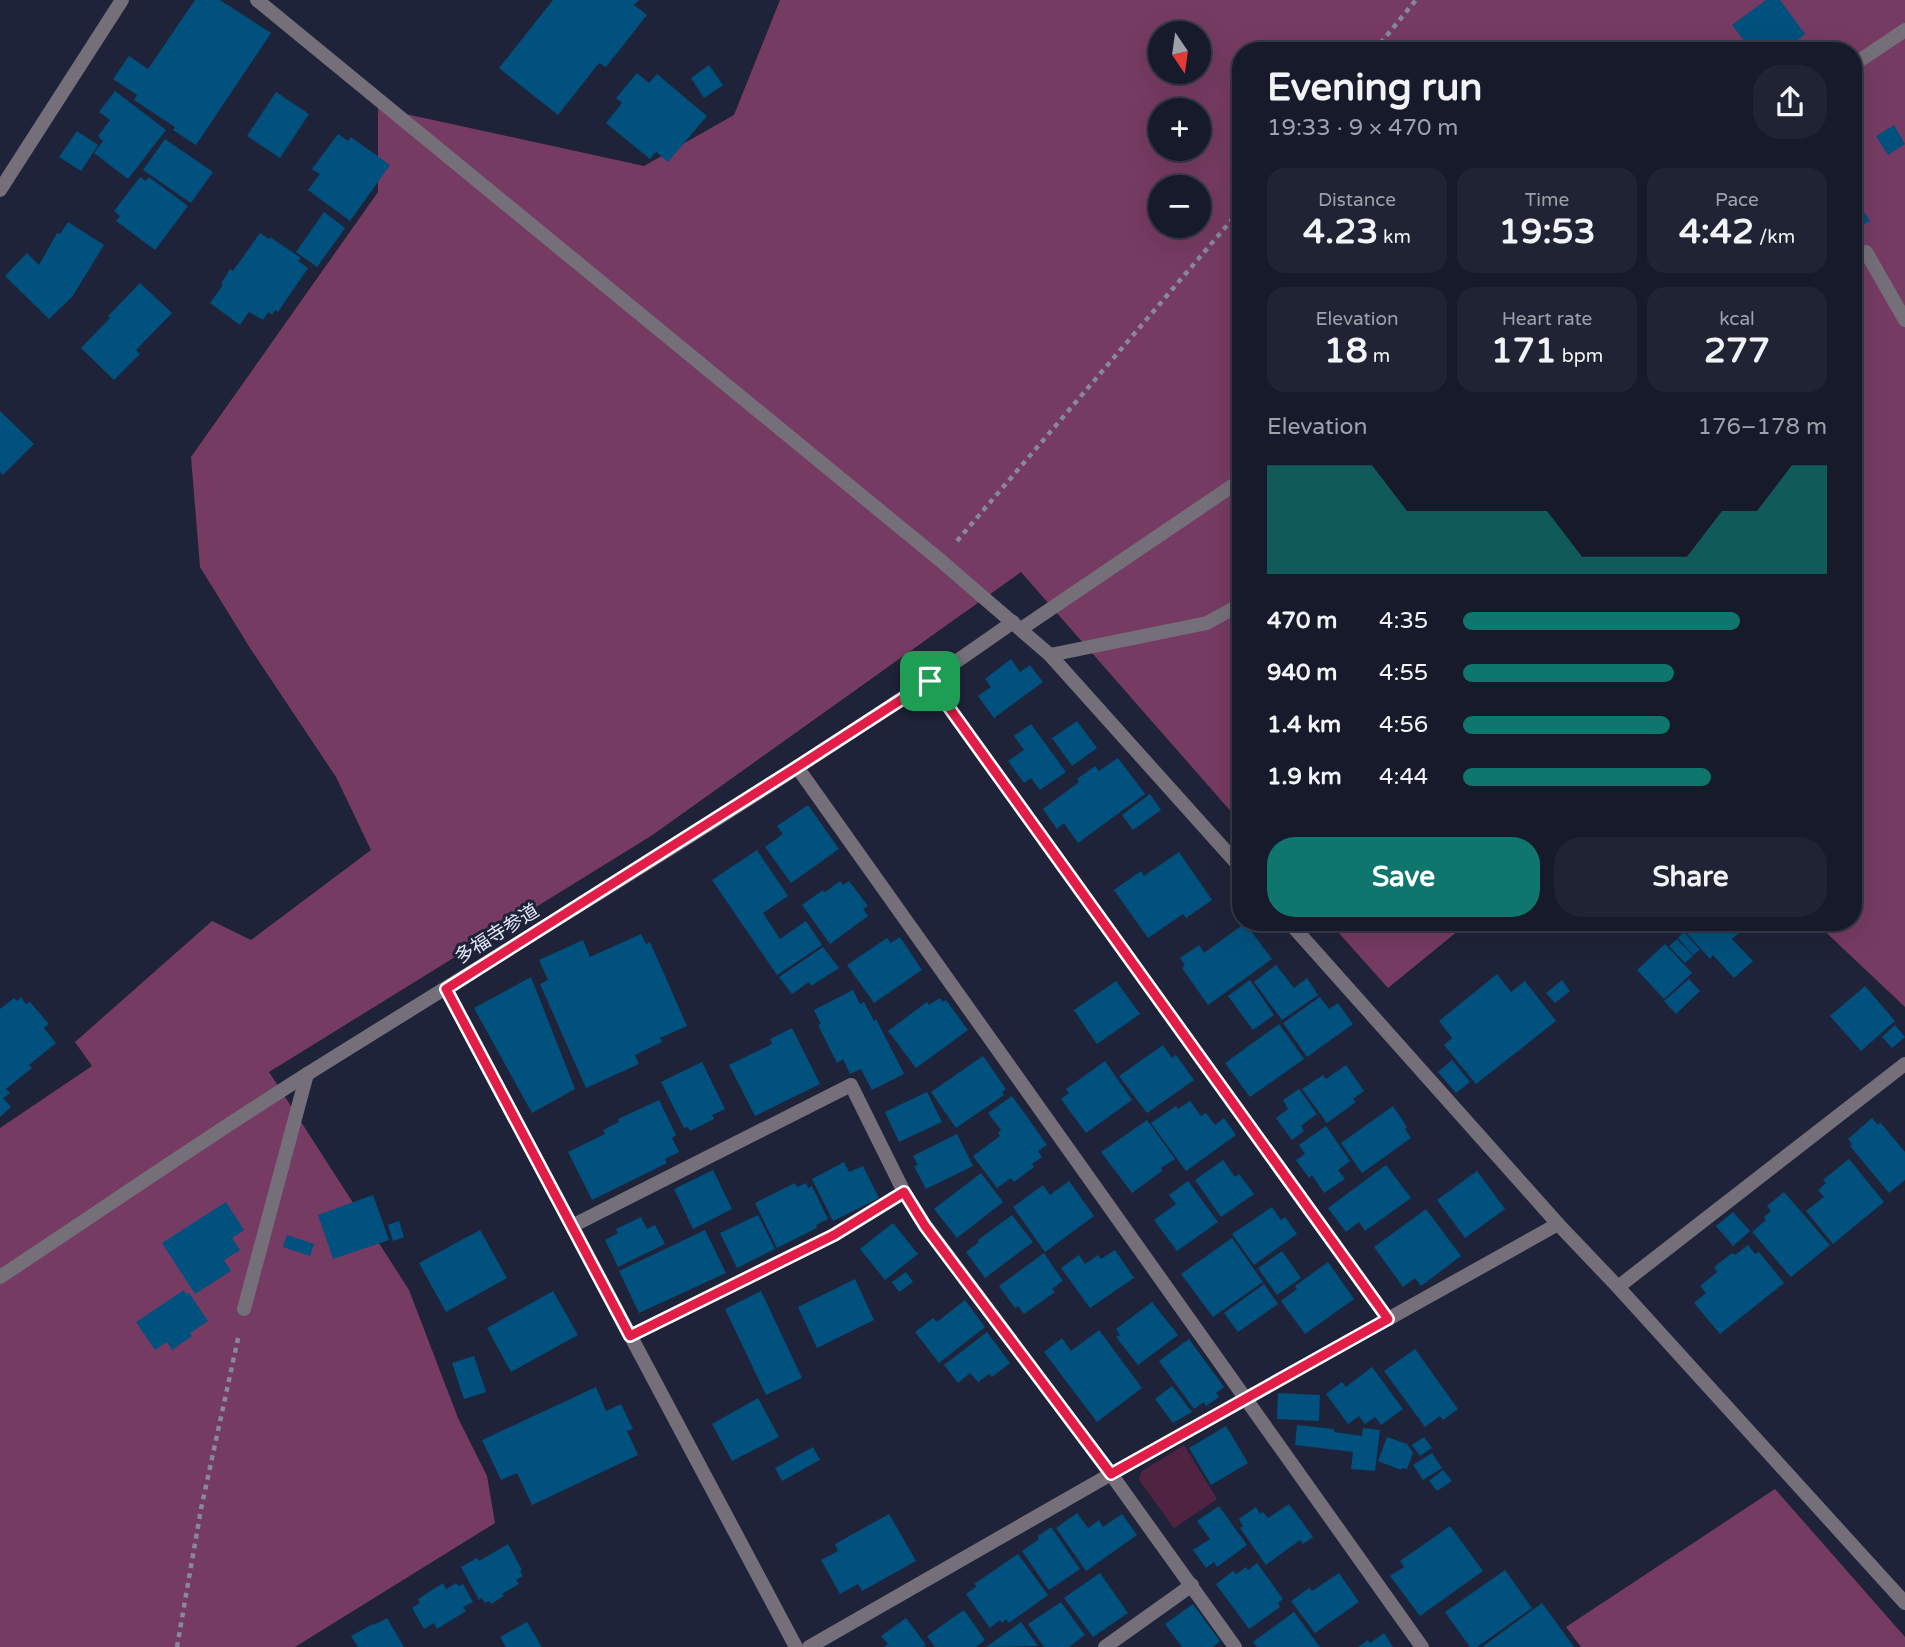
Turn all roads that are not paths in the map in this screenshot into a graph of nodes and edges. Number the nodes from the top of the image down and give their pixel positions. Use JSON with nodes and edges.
{"nodes":[{"id":1,"x":122,"y":0,"type":"edge"},
{"id":2,"x":257,"y":0,"type":"edge"},
{"id":3,"x":1905,"y":30,"type":"edge"},
{"id":4,"x":1862,"y":59,"type":"edge"},
{"id":5,"x":0,"y":190,"type":"edge"},
{"id":6,"x":1862,"y":254,"type":"edge"},
{"id":7,"x":1905,"y":320,"type":"edge"},
{"id":8,"x":1232,"y":486,"type":"edge"},
{"id":9,"x":1232,"y":609,"type":"edge"},
{"id":10,"x":1017,"y":626,"type":"junction"},
{"id":11,"x":1051,"y":655,"type":"junction"},
{"id":12,"x":930,"y":681,"type":"junction"},
{"id":13,"x":797,"y":767,"type":"junction"},
{"id":14,"x":1232,"y":858,"type":"edge"},
{"id":15,"x":1297,"y":931,"type":"edge"},
{"id":16,"x":446,"y":989,"type":"junction"},
{"id":17,"x":1905,"y":1064,"type":"edge"},
{"id":18,"x":307,"y":1074,"type":"junction"},
{"id":19,"x":904,"y":1192,"type":"junction"},
{"id":20,"x":1558,"y":1224,"type":"junction"},
{"id":21,"x":572,"y":1226,"type":"junction"},
{"id":22,"x":0,"y":1277,"type":"edge"},
{"id":23,"x":1618,"y":1287,"type":"junction"},
{"id":24,"x":244,"y":1309,"type":"road end"},
{"id":25,"x":1388,"y":1319,"type":"junction"},
{"id":26,"x":630,"y":1336,"type":"junction"},
{"id":27,"x":1245,"y":1398,"type":"junction"},
{"id":28,"x":1111,"y":1474,"type":"junction"},
{"id":29,"x":1192,"y":1585,"type":"junction"},
{"id":30,"x":1905,"y":1603,"type":"edge"},
{"id":31,"x":796,"y":1647,"type":"edge"},
{"id":32,"x":809,"y":1647,"type":"edge"},
{"id":33,"x":1105,"y":1647,"type":"edge"},
{"id":34,"x":1235,"y":1647,"type":"edge"},
{"id":35,"x":1422,"y":1647,"type":"edge"}],
"edges":[{"from":1,"to":5,"type":"street"},
{"from":2,"to":10,"type":"street"},
{"from":3,"to":4,"type":"street"},
{"from":6,"to":7,"type":"street"},
{"from":8,"to":10,"type":"street","name":"多福寺参道"},
{"from":9,"to":11,"type":"street"},
{"from":10,"to":11,"type":"street"},
{"from":10,"to":12,"type":"street","name":"多福寺参道"},
{"from":11,"to":14,"type":"street"},
{"from":12,"to":13,"type":"street","name":"多福寺参道"},
{"from":12,"to":25,"type":"street"},
{"from":13,"to":16,"type":"street","name":"多福寺参道"},
{"from":13,"to":27,"type":"street"},
{"from":15,"to":20,"type":"street"},
{"from":16,"to":18,"type":"street","name":"多福寺参道"},
{"from":16,"to":21,"type":"street"},
{"from":17,"to":23,"type":"street"},
{"from":18,"to":22,"type":"street","name":"多福寺参道"},
{"from":18,"to":24,"type":"street"},
{"from":19,"to":21,"type":"street"},
{"from":19,"to":26,"type":"street"},
{"from":19,"to":28,"type":"street"},
{"from":20,"to":23,"type":"street"},
{"from":20,"to":25,"type":"street"},
{"from":21,"to":26,"type":"street"},
{"from":23,"to":30,"type":"street"},
{"from":25,"to":27,"type":"street"},
{"from":26,"to":31,"type":"street"},
{"from":27,"to":28,"type":"street"},
{"from":27,"to":35,"type":"street"},
{"from":28,"to":29,"type":"street"},
{"from":28,"to":32,"type":"street"},
{"from":29,"to":33,"type":"street"},
{"from":29,"to":34,"type":"street"}]}
